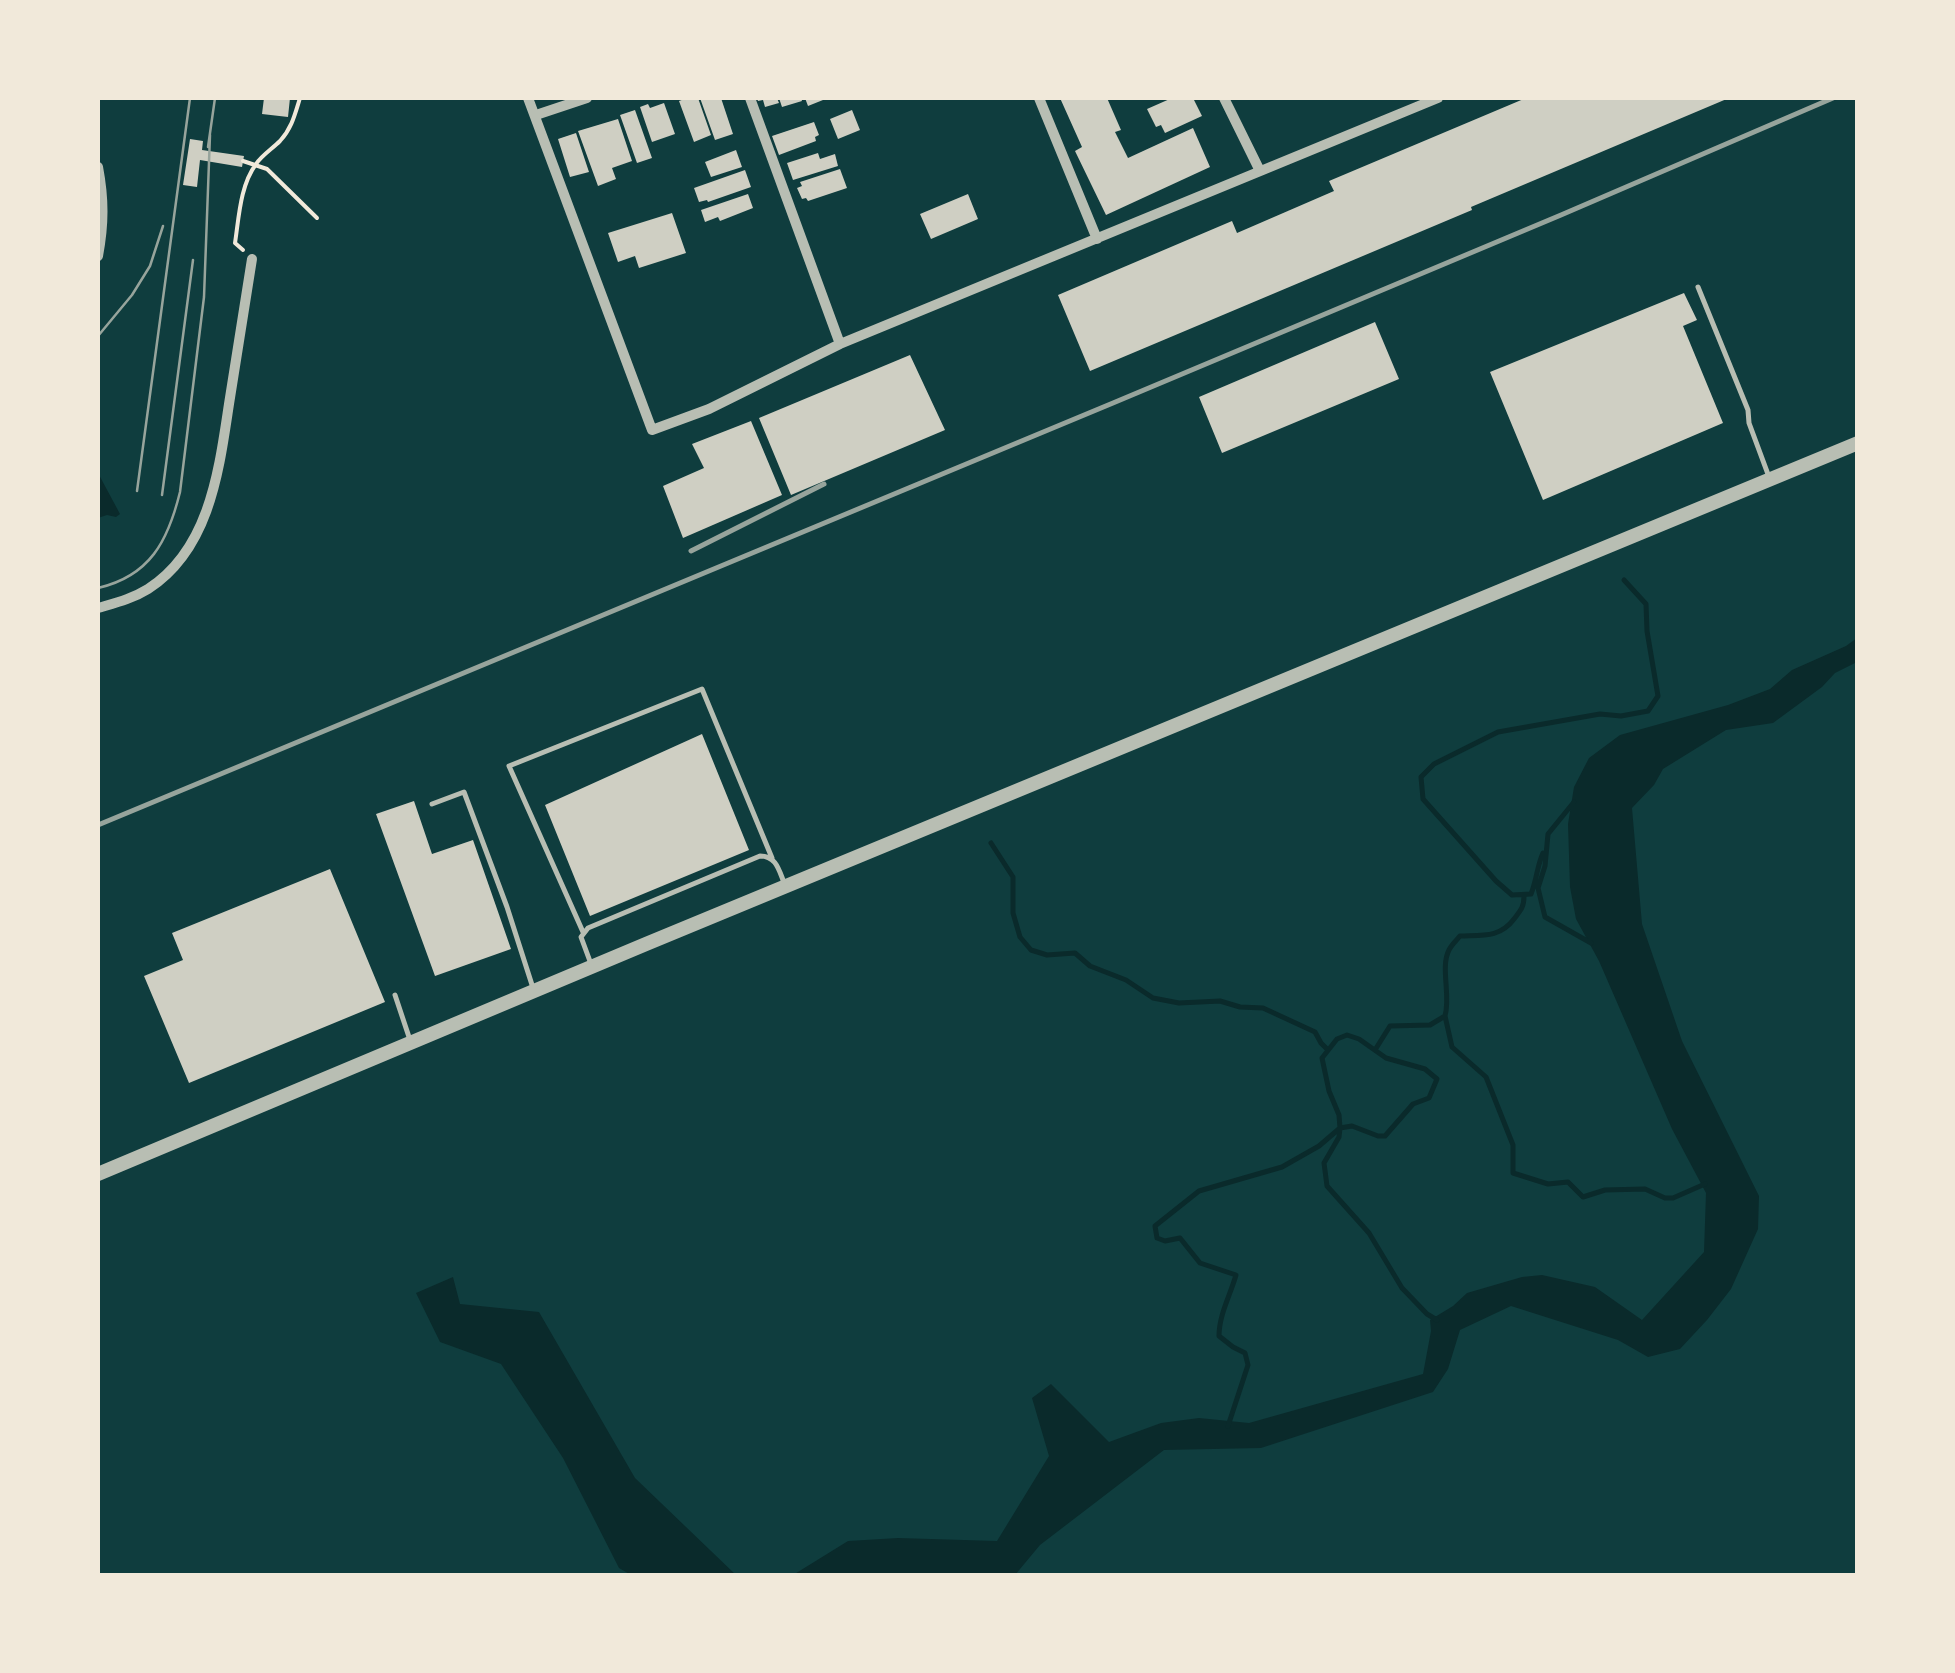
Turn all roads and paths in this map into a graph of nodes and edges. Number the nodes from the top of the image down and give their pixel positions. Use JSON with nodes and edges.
{"nodes":[{"id":1,"x":300,"y":98,"type":"edge"},
{"id":2,"x":528,"y":98,"type":"edge"},
{"id":3,"x":587,"y":98,"type":"edge"},
{"id":4,"x":750,"y":98,"type":"edge"},
{"id":5,"x":1040,"y":98,"type":"edge"},
{"id":6,"x":1224,"y":98,"type":"edge"},
{"id":7,"x":1438,"y":98,"type":"edge"},
{"id":8,"x":536,"y":115,"type":"junction"},
{"id":9,"x":243,"y":162,"type":"dead end"},
{"id":10,"x":256,"y":164,"type":"junction"},
{"id":11,"x":98,"y":167,"type":"edge"},
{"id":12,"x":1260,"y":171,"type":"junction"},
{"id":13,"x":317,"y":218,"type":"dead end"},
{"id":14,"x":1097,"y":239,"type":"junction"},
{"id":15,"x":98,"y":256,"type":"edge"},
{"id":16,"x":252,"y":259,"type":"joint"},
{"id":17,"x":1698,"y":287,"type":"dead end"},
{"id":18,"x":840,"y":344,"type":"junction"},
{"id":19,"x":1858,"y":443,"type":"edge"},
{"id":20,"x":1770,"y":480,"type":"junction"},
{"id":21,"x":98,"y":608,"type":"edge"},
{"id":22,"x":432,"y":804,"type":"dead end"},
{"id":23,"x":772,"y":858,"type":"junction"},
{"id":24,"x":786,"y":887,"type":"junction"},
{"id":25,"x":583,"y":932,"type":"junction"},
{"id":26,"x":592,"y":966,"type":"junction"},
{"id":27,"x":534,"y":991,"type":"junction"},
{"id":28,"x":395,"y":995,"type":"dead end"},
{"id":29,"x":411,"y":1042,"type":"junction"},
{"id":30,"x":98,"y":1174,"type":"edge"}],
"edges":[{"from":1,"to":10,"type":"path"},
{"from":2,"to":8,"type":"street"},
{"from":3,"to":8,"type":"street"},
{"from":4,"to":18,"type":"street"},
{"from":5,"to":14,"type":"street"},
{"from":6,"to":12,"type":"street"},
{"from":7,"to":12,"type":"street"},
{"from":8,"to":18,"type":"street"},
{"from":9,"to":10,"type":"path"},
{"from":10,"to":13,"type":"path"},
{"from":10,"to":16,"type":"path"},
{"from":11,"to":15,"type":"street"},
{"from":12,"to":14,"type":"street"},
{"from":14,"to":18,"type":"street"},
{"from":16,"to":21,"type":"street"},
{"from":17,"to":20,"type":"lane"},
{"from":19,"to":20,"type":"street"},
{"from":20,"to":24,"type":"street"},
{"from":22,"to":27,"type":"lane"},
{"from":23,"to":24,"type":"lane"},
{"from":23,"to":25,"type":"lane"},
{"from":23,"to":25,"type":"lane"},
{"from":24,"to":26,"type":"street"},
{"from":25,"to":26,"type":"lane"},
{"from":26,"to":27,"type":"street"},
{"from":27,"to":29,"type":"street"},
{"from":28,"to":29,"type":"lane"},
{"from":29,"to":30,"type":"street"}]}
